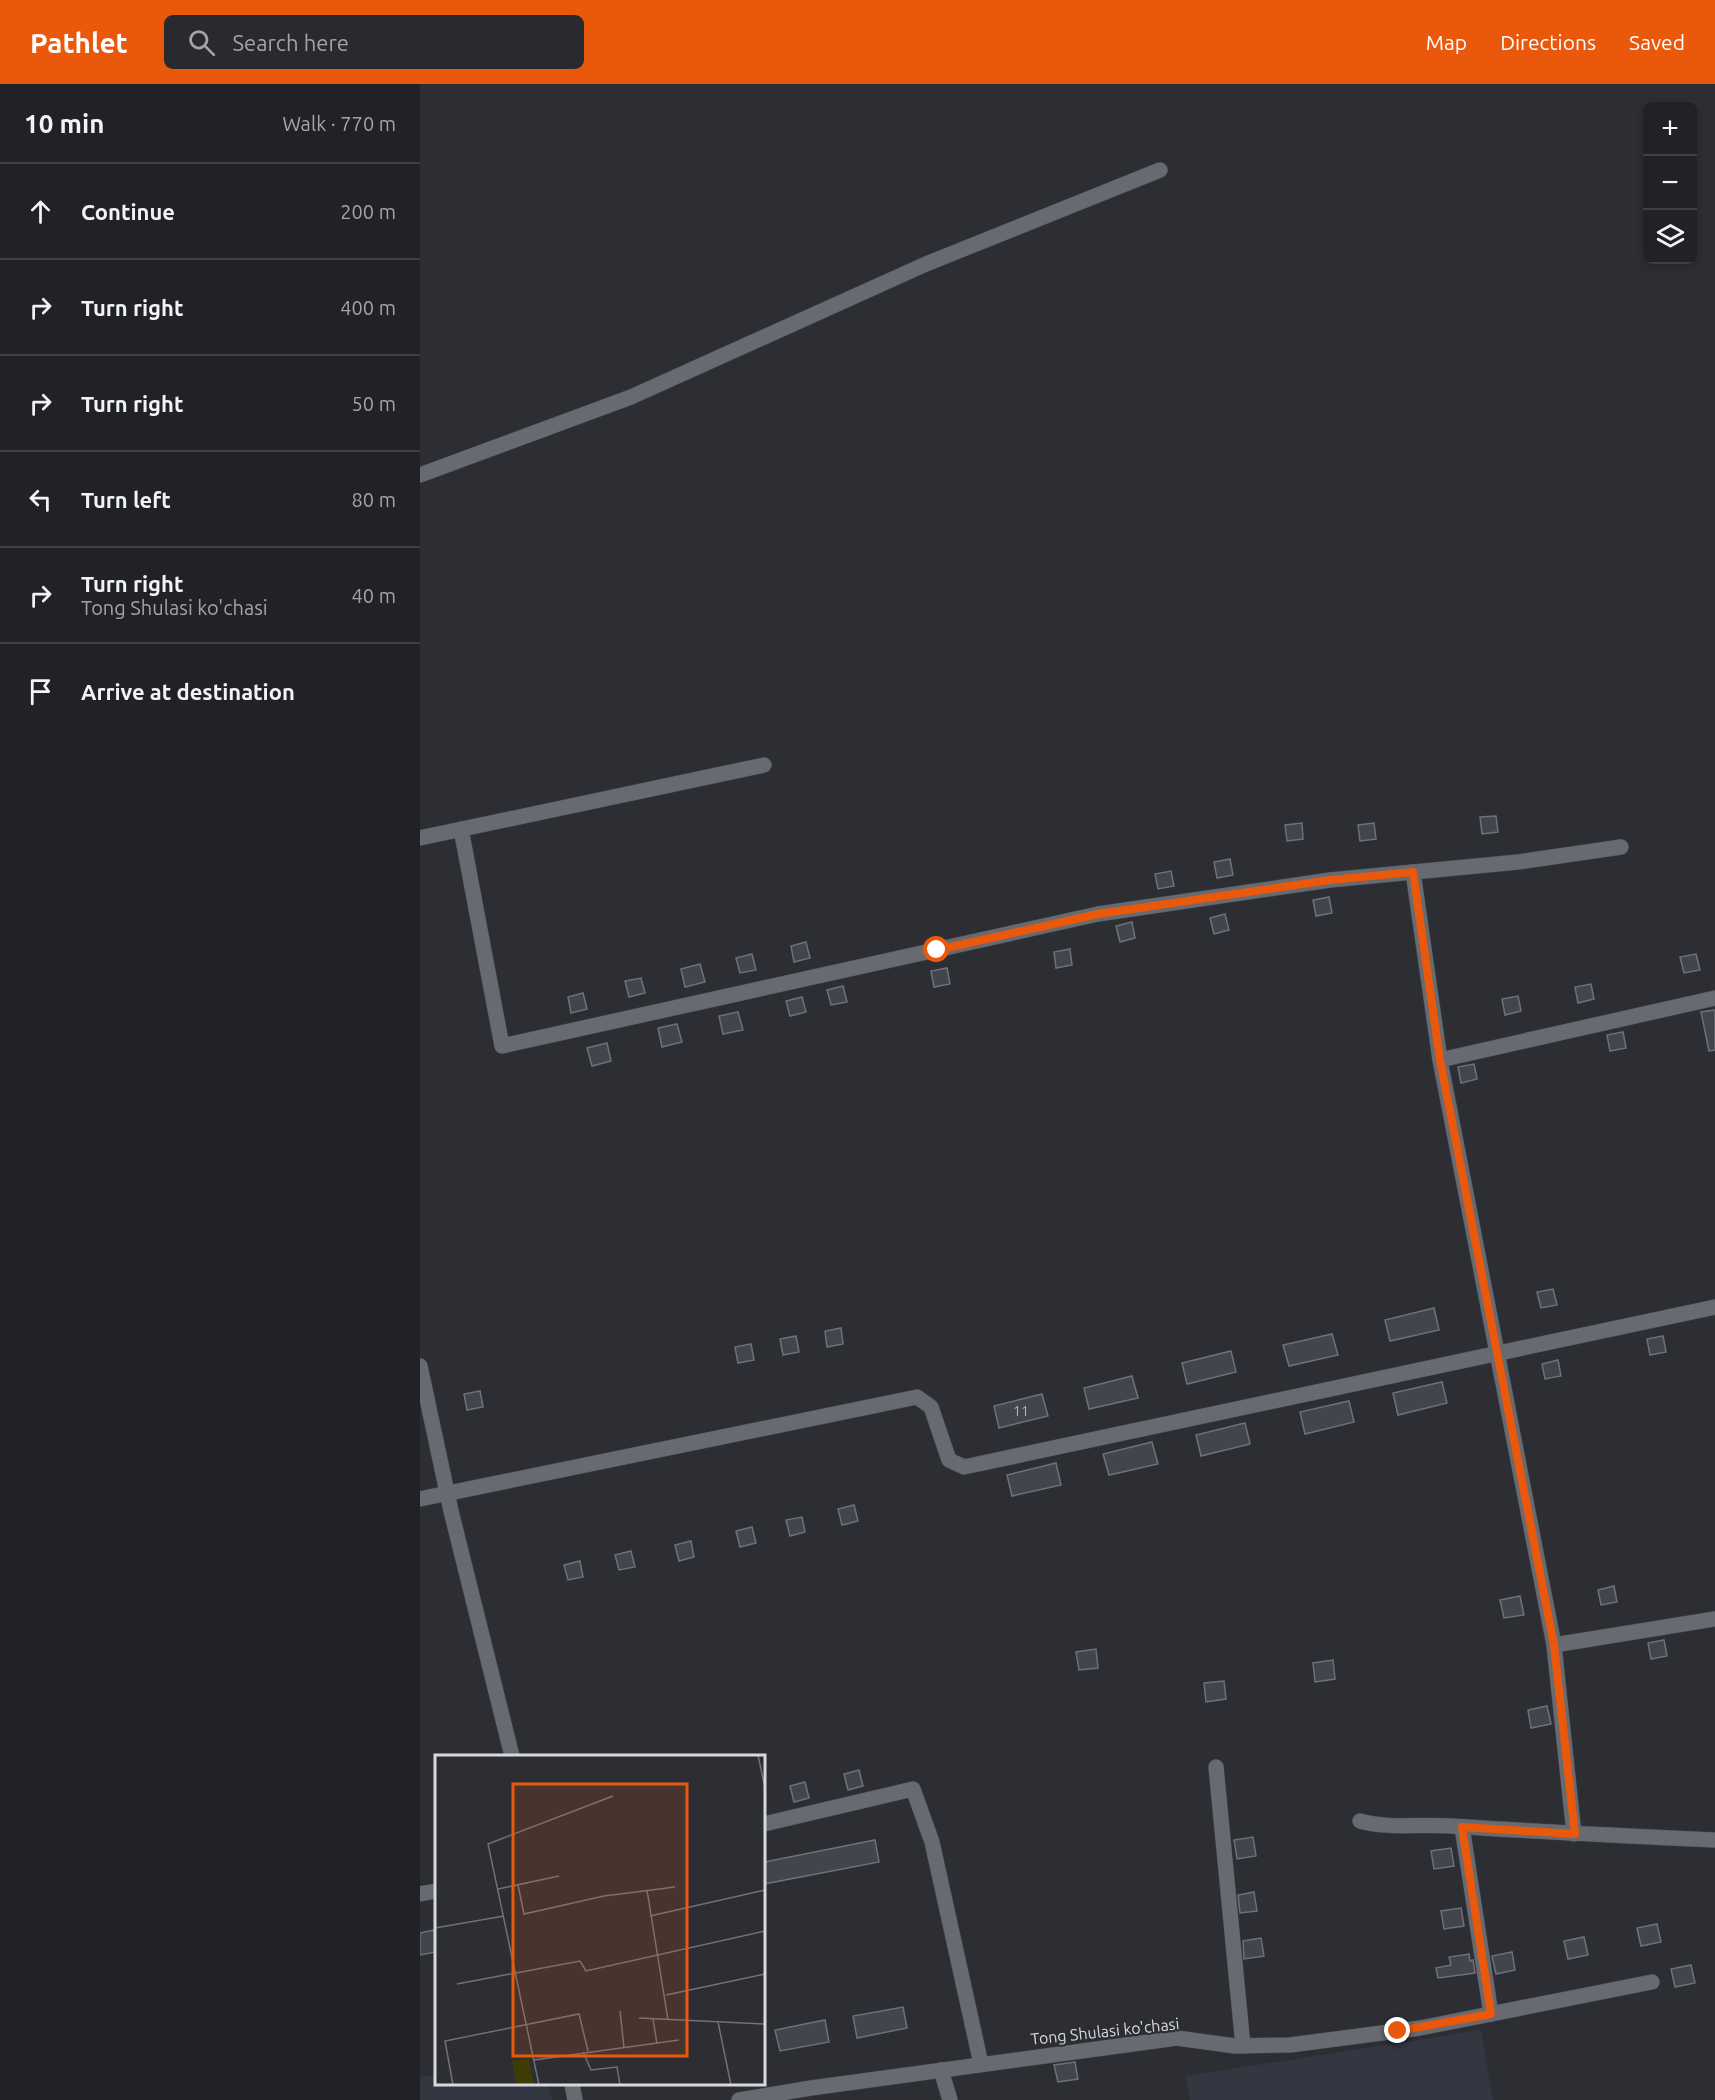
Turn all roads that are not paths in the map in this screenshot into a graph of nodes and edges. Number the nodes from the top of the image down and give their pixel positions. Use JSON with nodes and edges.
{"nodes":[{"id":1,"x":1160,"y":170,"type":"dead end"},
{"id":2,"x":420,"y":475,"type":"edge"},
{"id":3,"x":764,"y":765,"type":"dead end"},
{"id":4,"x":461,"y":830,"type":"junction"},
{"id":5,"x":420,"y":838,"type":"edge"},
{"id":6,"x":1621,"y":847,"type":"dead end"},
{"id":7,"x":1413,"y":872,"type":"junction"},
{"id":8,"x":1715,"y":998,"type":"edge"},
{"id":9,"x":1440,"y":1060,"type":"junction"},
{"id":10,"x":1715,"y":1307,"type":"edge"},
{"id":11,"x":1499,"y":1354,"type":"junction"},
{"id":12,"x":420,"y":1366,"type":"edge"},
{"id":13,"x":448,"y":1495,"type":"junction"},
{"id":14,"x":420,"y":1499,"type":"edge"},
{"id":15,"x":1715,"y":1619,"type":"edge"},
{"id":16,"x":1554,"y":1645,"type":"junction"},
{"id":17,"x":512,"y":1755,"type":"edge"},
{"id":18,"x":1216,"y":1767,"type":"dead end"},
{"id":19,"x":1360,"y":1821,"type":"dead end"},
{"id":20,"x":765,"y":1824,"type":"edge"},
{"id":21,"x":1462,"y":1827,"type":"junction"},
{"id":22,"x":1575,"y":1834,"type":"junction"},
{"id":23,"x":1715,"y":1839,"type":"edge"},
{"id":24,"x":435,"y":1891,"type":"edge"},
{"id":25,"x":420,"y":1894,"type":"edge"},
{"id":26,"x":1652,"y":1982,"type":"dead end"},
{"id":27,"x":1491,"y":2014,"type":"junction"},
{"id":28,"x":1243,"y":2046,"type":"junction"},
{"id":29,"x":981,"y":2064,"type":"junction"},
{"id":30,"x":941,"y":2070,"type":"junction"},
{"id":31,"x":572,"y":2085,"type":"edge"},
{"id":32,"x":575,"y":2100,"type":"edge"},
{"id":33,"x":739,"y":2100,"type":"edge"},
{"id":34,"x":950,"y":2100,"type":"edge"}],
"edges":[{"from":1,"to":2,"type":"street"},
{"from":3,"to":4,"type":"street"},
{"from":4,"to":5,"type":"street"},
{"from":4,"to":7,"type":"street"},
{"from":6,"to":7,"type":"street"},
{"from":7,"to":9,"type":"street"},
{"from":8,"to":9,"type":"street"},
{"from":9,"to":11,"type":"street"},
{"from":10,"to":11,"type":"street"},
{"from":11,"to":13,"type":"street"},
{"from":11,"to":16,"type":"street"},
{"from":12,"to":13,"type":"street"},
{"from":13,"to":14,"type":"street"},
{"from":13,"to":17,"type":"street"},
{"from":15,"to":16,"type":"street"},
{"from":16,"to":22,"type":"street"},
{"from":18,"to":28,"type":"street"},
{"from":19,"to":21,"type":"street"},
{"from":20,"to":29,"type":"street"},
{"from":21,"to":22,"type":"street"},
{"from":21,"to":27,"type":"street"},
{"from":22,"to":23,"type":"street"},
{"from":24,"to":25,"type":"street"},
{"from":26,"to":27,"type":"street","name":"Tong Shulasi ko'chasi"},
{"from":27,"to":28,"type":"street","name":"Tong Shulasi ko'chasi"},
{"from":28,"to":29,"type":"street","name":"Tong Shulasi ko'chasi"},
{"from":29,"to":30,"type":"street","name":"Tong Shulasi ko'chasi"},
{"from":30,"to":33,"type":"street","name":"Tong Shulasi ko'chasi"},
{"from":30,"to":34,"type":"street"},
{"from":31,"to":32,"type":"street"}]}
